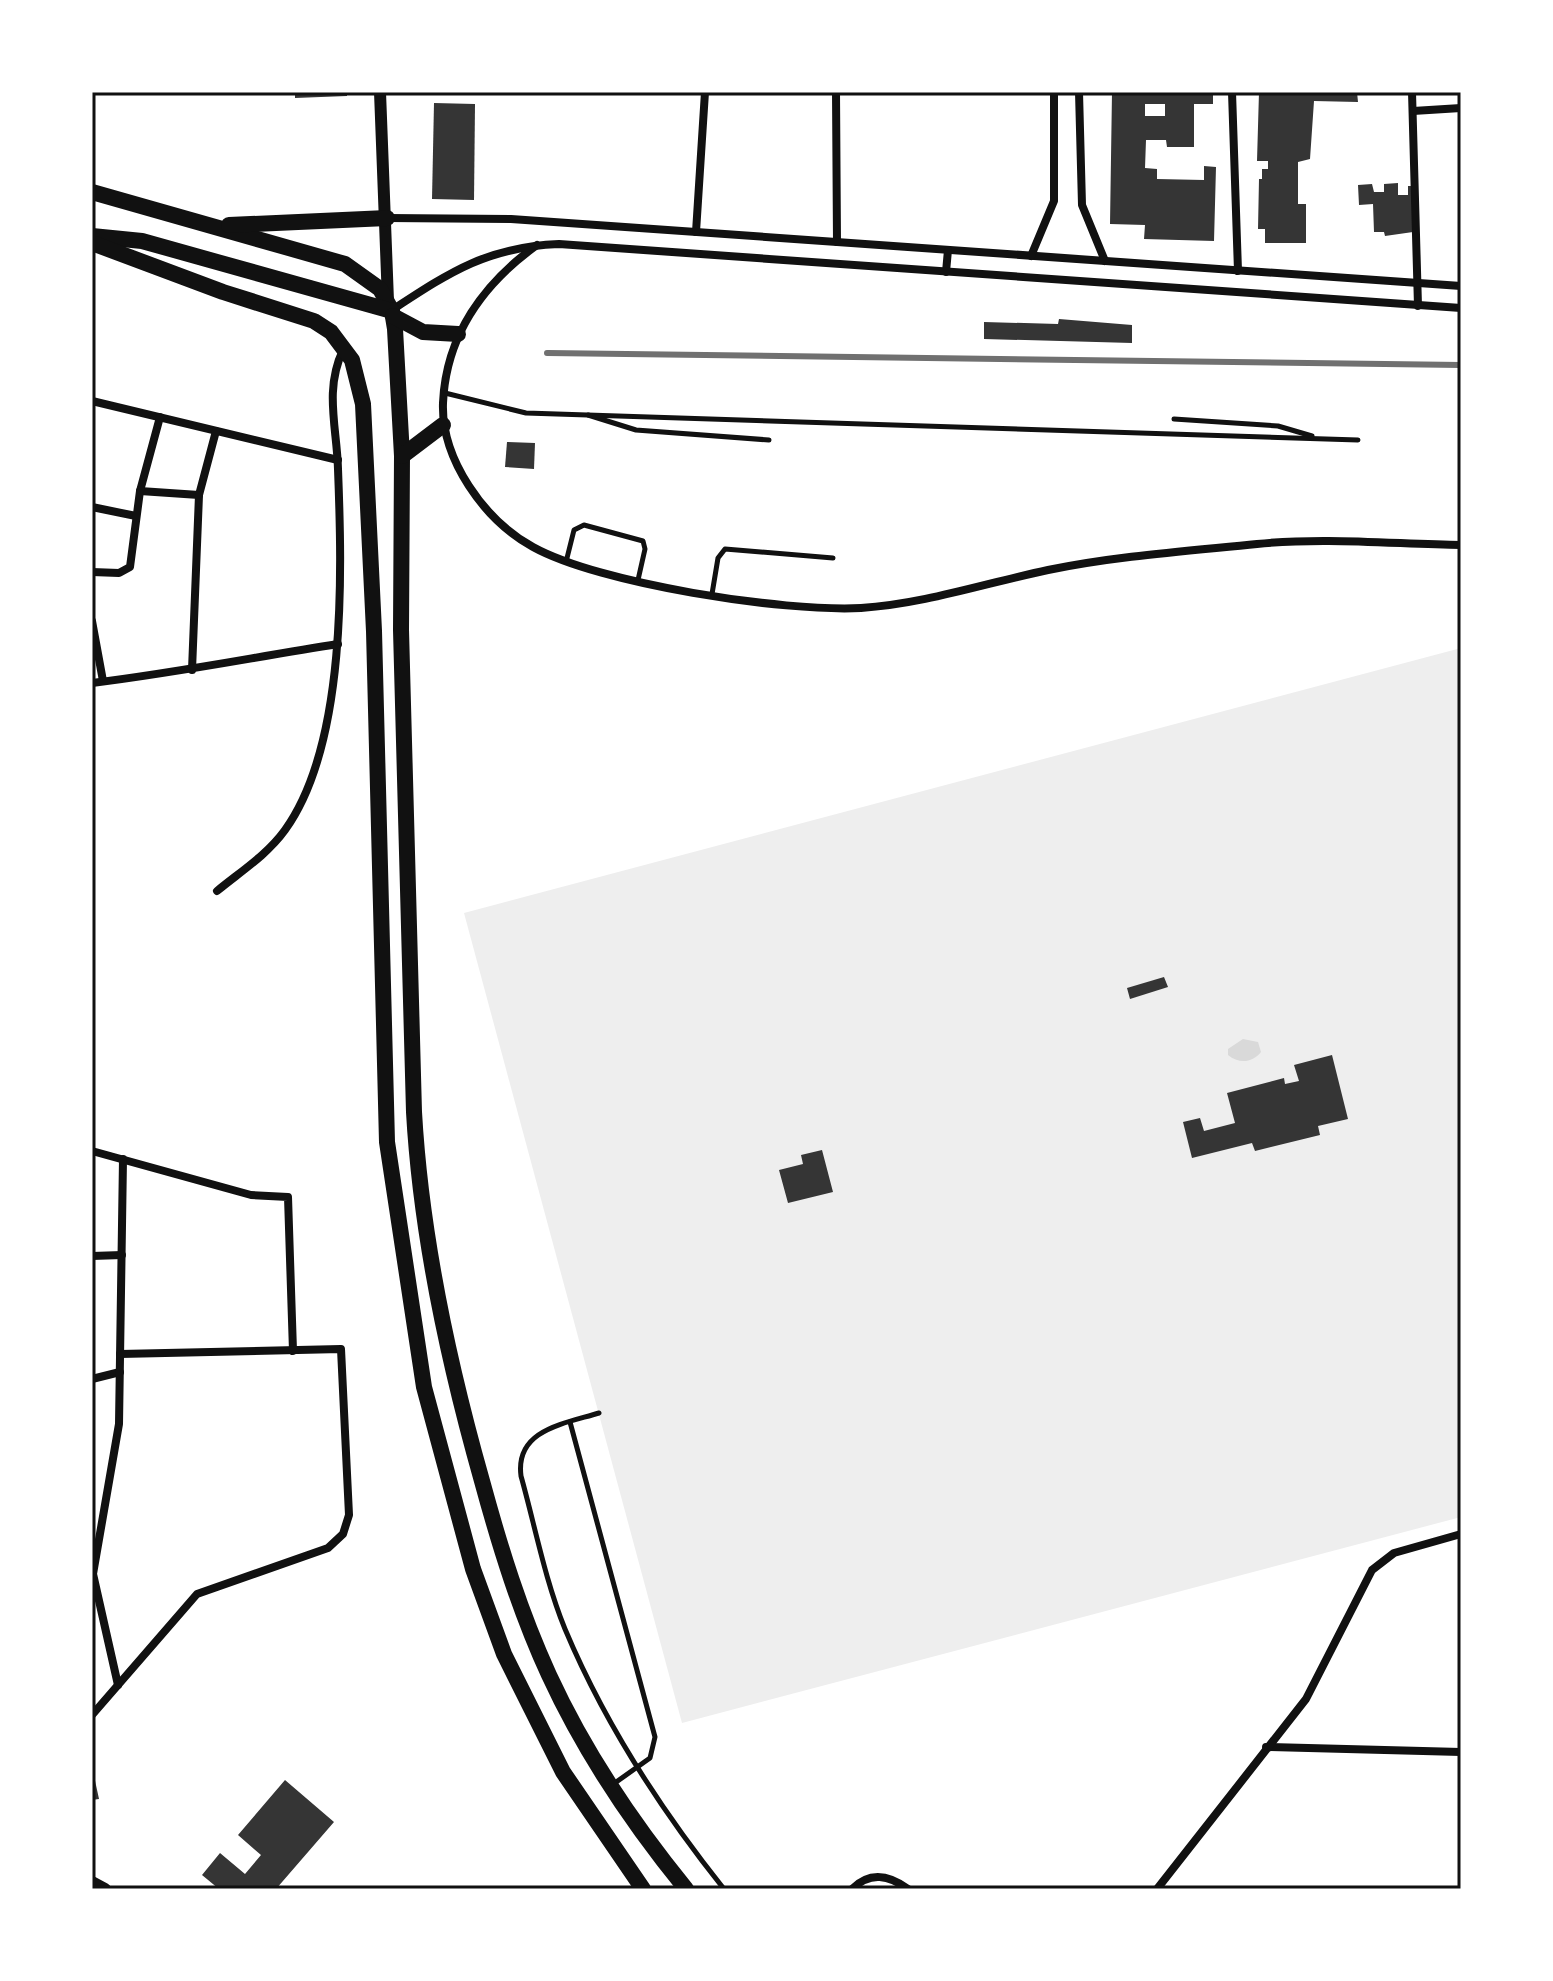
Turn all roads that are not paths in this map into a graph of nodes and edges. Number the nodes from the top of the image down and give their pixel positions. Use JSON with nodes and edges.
{"nodes":[{"id":1,"x":380,"y":92,"type":"edge"},
{"id":2,"x":705,"y":92,"type":"edge"},
{"id":3,"x":836,"y":92,"type":"edge"},
{"id":4,"x":1054,"y":92,"type":"edge"},
{"id":5,"x":1079,"y":92,"type":"edge"},
{"id":6,"x":1232,"y":92,"type":"edge"},
{"id":7,"x":1412,"y":92,"type":"edge"},
{"id":8,"x":1461,"y":108,"type":"edge"},
{"id":9,"x":1413,"y":111,"type":"junction"},
{"id":10,"x":92,"y":192,"type":"edge"},
{"id":11,"x":387,"y":218,"type":"junction"},
{"id":12,"x":217,"y":225,"type":"junction"},
{"id":13,"x":696,"y":232,"type":"junction"},
{"id":14,"x":92,"y":236,"type":"edge"},
{"id":15,"x":837,"y":242,"type":"junction"},
{"id":16,"x":92,"y":243,"type":"edge"},
{"id":17,"x":537,"y":245,"type":"junction"},
{"id":18,"x":948,"y":250,"type":"junction"},
{"id":19,"x":1031,"y":256,"type":"junction"},
{"id":20,"x":1105,"y":261,"type":"junction"},
{"id":21,"x":1238,"y":271,"type":"junction"},
{"id":22,"x":946,"y":272,"type":"junction"},
{"id":23,"x":1417,"y":284,"type":"junction"},
{"id":24,"x":1461,"y":286,"type":"edge"},
{"id":25,"x":1418,"y":306,"type":"junction"},
{"id":26,"x":1461,"y":308,"type":"edge"},
{"id":27,"x":391,"y":310,"type":"junction"},
{"id":28,"x":458,"y":334,"type":"junction"},
{"id":29,"x":344,"y":347,"type":"junction"},
{"id":30,"x":444,"y":393,"type":"junction"},
{"id":31,"x":92,"y":401,"type":"edge"},
{"id":32,"x":580,"y":413,"type":"junction"},
{"id":33,"x":160,"y":417,"type":"junction"},
{"id":34,"x":1174,"y":419,"type":"dead end"},
{"id":35,"x":443,"y":425,"type":"junction"},
{"id":36,"x":216,"y":431,"type":"junction"},
{"id":37,"x":1321,"y":439,"type":"junction"},
{"id":38,"x":769,"y":440,"type":"dead end"},
{"id":39,"x":1358,"y":440,"type":"dead end"},
{"id":40,"x":402,"y":456,"type":"junction"},
{"id":41,"x":338,"y":460,"type":"junction"},
{"id":42,"x":140,"y":491,"type":"junction"},
{"id":43,"x":199,"y":495,"type":"junction"},
{"id":44,"x":92,"y":507,"type":"edge"},
{"id":45,"x":136,"y":516,"type":"junction"},
{"id":46,"x":1461,"y":545,"type":"edge"},
{"id":47,"x":833,"y":558,"type":"dead end"},
{"id":48,"x":566,"y":562,"type":"junction"},
{"id":49,"x":92,"y":572,"type":"edge"},
{"id":50,"x":638,"y":580,"type":"junction"},
{"id":51,"x":712,"y":594,"type":"junction"},
{"id":52,"x":92,"y":621,"type":"edge"},
{"id":53,"x":338,"y":644,"type":"junction"},
{"id":54,"x":192,"y":670,"type":"junction"},
{"id":55,"x":103,"y":681,"type":"junction"},
{"id":56,"x":92,"y":683,"type":"edge"},
{"id":57,"x":217,"y":891,"type":"dead end"},
{"id":58,"x":92,"y":1151,"type":"edge"},
{"id":59,"x":123,"y":1159,"type":"junction"},
{"id":60,"x":122,"y":1255,"type":"junction"},
{"id":61,"x":92,"y":1256,"type":"edge"},
{"id":62,"x":293,"y":1351,"type":"junction"},
{"id":63,"x":120,"y":1354,"type":"junction"},
{"id":64,"x":120,"y":1372,"type":"junction"},
{"id":65,"x":92,"y":1379,"type":"edge"},
{"id":66,"x":599,"y":1413,"type":"dead end"},
{"id":67,"x":570,"y":1422,"type":"junction"},
{"id":68,"x":1461,"y":1534,"type":"edge"},
{"id":69,"x":92,"y":1574,"type":"edge"},
{"id":70,"x":118,"y":1685,"type":"junction"},
{"id":71,"x":92,"y":1715,"type":"edge"},
{"id":72,"x":1266,"y":1747,"type":"junction"},
{"id":73,"x":1461,"y":1752,"type":"edge"},
{"id":74,"x":638,"y":1768,"type":"junction"},
{"id":75,"x":611,"y":1786,"type":"junction"},
{"id":76,"x":92,"y":1882,"type":"edge"},
{"id":77,"x":105,"y":1889,"type":"edge"},
{"id":78,"x":643,"y":1889,"type":"edge"},
{"id":79,"x":686,"y":1889,"type":"edge"},
{"id":80,"x":724,"y":1889,"type":"edge"},
{"id":81,"x":852,"y":1889,"type":"edge"},
{"id":82,"x":908,"y":1889,"type":"edge"},
{"id":83,"x":1157,"y":1889,"type":"edge"}],
"edges":[{"from":1,"to":11,"type":"street"},
{"from":2,"to":13,"type":"street"},
{"from":3,"to":15,"type":"street"},
{"from":4,"to":19,"type":"street"},
{"from":5,"to":20,"type":"street"},
{"from":6,"to":21,"type":"street"},
{"from":7,"to":9,"type":"street"},
{"from":8,"to":9,"type":"street"},
{"from":9,"to":23,"type":"street"},
{"from":10,"to":12,"type":"main road"},
{"from":11,"to":12,"type":"main road"},
{"from":11,"to":13,"type":"street"},
{"from":11,"to":27,"type":"street"},
{"from":12,"to":27,"type":"main road"},
{"from":13,"to":15,"type":"street"},
{"from":14,"to":27,"type":"main road"},
{"from":15,"to":18,"type":"street"},
{"from":16,"to":29,"type":"main road"},
{"from":17,"to":22,"type":"street"},
{"from":17,"to":27,"type":"street"},
{"from":17,"to":28,"type":"street"},
{"from":18,"to":19,"type":"street"},
{"from":18,"to":22,"type":"street"},
{"from":19,"to":20,"type":"street"},
{"from":20,"to":21,"type":"street"},
{"from":21,"to":23,"type":"street"},
{"from":22,"to":25,"type":"street"},
{"from":23,"to":24,"type":"street"},
{"from":23,"to":25,"type":"street"},
{"from":25,"to":26,"type":"street"},
{"from":27,"to":28,"type":"main road"},
{"from":27,"to":40,"type":"main road"},
{"from":28,"to":30,"type":"street"},
{"from":29,"to":41,"type":"street"},
{"from":29,"to":78,"type":"main road"},
{"from":30,"to":32,"type":"lane"},
{"from":30,"to":35,"type":"street"},
{"from":31,"to":33,"type":"street"},
{"from":32,"to":37,"type":"lane"},
{"from":32,"to":38,"type":"lane"},
{"from":33,"to":36,"type":"street"},
{"from":33,"to":42,"type":"street"},
{"from":34,"to":37,"type":"lane"},
{"from":35,"to":40,"type":"main road"},
{"from":35,"to":48,"type":"street"},
{"from":36,"to":41,"type":"street"},
{"from":36,"to":43,"type":"street"},
{"from":37,"to":39,"type":"lane"},
{"from":40,"to":75,"type":"main road"},
{"from":41,"to":53,"type":"street"},
{"from":42,"to":43,"type":"street"},
{"from":42,"to":45,"type":"street"},
{"from":43,"to":54,"type":"street"},
{"from":44,"to":45,"type":"street"},
{"from":45,"to":49,"type":"street"},
{"from":46,"to":51,"type":"street"},
{"from":47,"to":51,"type":"lane"},
{"from":48,"to":50,"type":"street"},
{"from":48,"to":50,"type":"lane"},
{"from":50,"to":51,"type":"street"},
{"from":52,"to":55,"type":"street"},
{"from":53,"to":54,"type":"street"},
{"from":53,"to":57,"type":"street"},
{"from":54,"to":55,"type":"street"},
{"from":55,"to":56,"type":"street"},
{"from":58,"to":59,"type":"street"},
{"from":59,"to":60,"type":"street"},
{"from":59,"to":62,"type":"street"},
{"from":60,"to":61,"type":"street"},
{"from":60,"to":63,"type":"street"},
{"from":62,"to":63,"type":"street"},
{"from":62,"to":70,"type":"street"},
{"from":63,"to":64,"type":"street"},
{"from":64,"to":65,"type":"street"},
{"from":64,"to":69,"type":"street"},
{"from":66,"to":67,"type":"lane"},
{"from":67,"to":74,"type":"lane"},
{"from":67,"to":74,"type":"lane"},
{"from":68,"to":72,"type":"street"},
{"from":69,"to":70,"type":"street"},
{"from":70,"to":71,"type":"street"},
{"from":72,"to":73,"type":"street"},
{"from":72,"to":83,"type":"street"},
{"from":74,"to":75,"type":"lane"},
{"from":74,"to":80,"type":"lane"},
{"from":75,"to":79,"type":"main road"},
{"from":76,"to":77,"type":"street"},
{"from":81,"to":82,"type":"street"}]}
